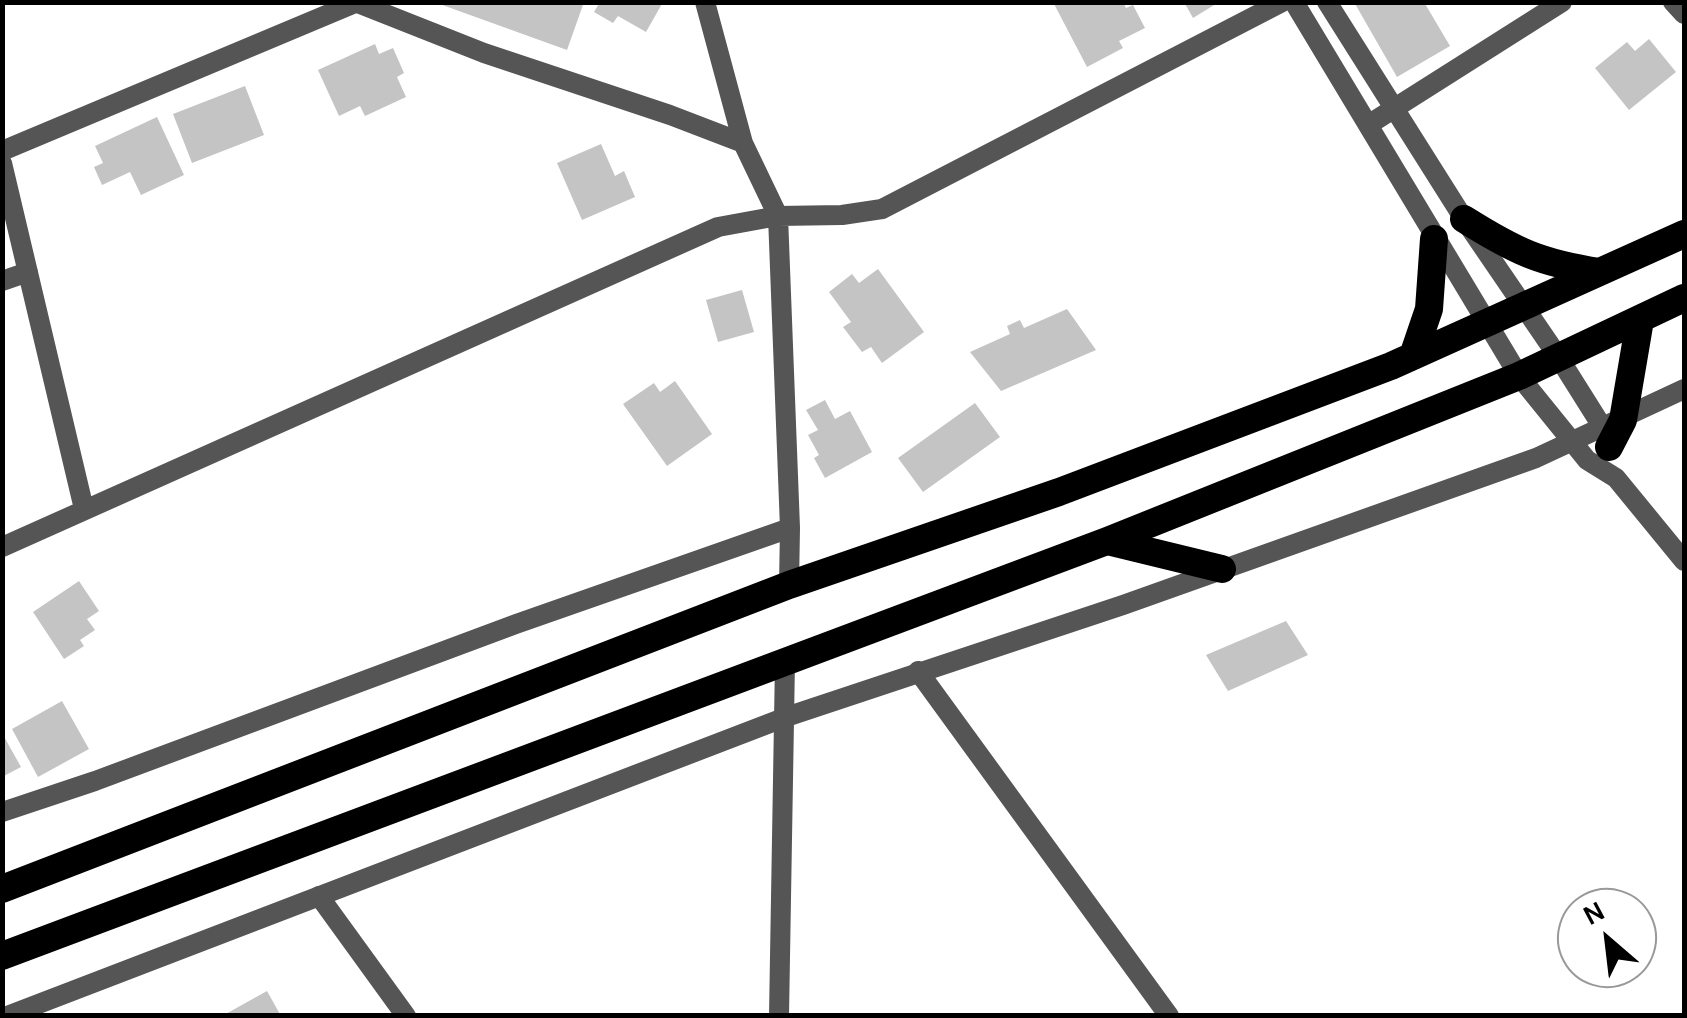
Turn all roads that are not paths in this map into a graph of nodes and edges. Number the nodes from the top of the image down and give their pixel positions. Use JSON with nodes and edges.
{"nodes":[{"id":1,"x":705,"y":2,"type":"edge"},
{"id":2,"x":1282,"y":2,"type":"edge"},
{"id":3,"x":1294,"y":2,"type":"edge"},
{"id":4,"x":1326,"y":2,"type":"edge"},
{"id":5,"x":1562,"y":2,"type":"edge"},
{"id":6,"x":1673,"y":2,"type":"edge"},
{"id":7,"x":355,"y":3,"type":"edge"},
{"id":8,"x":1684,"y":14,"type":"edge"},
{"id":9,"x":1395,"y":107,"type":"junction"},
{"id":10,"x":1368,"y":124,"type":"junction"},
{"id":11,"x":743,"y":144,"type":"junction"},
{"id":12,"x":2,"y":152,"type":"edge"},
{"id":13,"x":2,"y":163,"type":"edge"},
{"id":14,"x":778,"y":216,"type":"junction"},
{"id":15,"x":1464,"y":219,"type":"junction"},
{"id":16,"x":1684,"y":234,"type":"edge"},
{"id":17,"x":1434,"y":239,"type":"junction"},
{"id":18,"x":28,"y":272,"type":"junction"},
{"id":19,"x":1600,"y":272,"type":"junction"},
{"id":20,"x":2,"y":280,"type":"edge"},
{"id":21,"x":1684,"y":298,"type":"edge"},
{"id":22,"x":1524,"y":308,"type":"junction"},
{"id":23,"x":1640,"y":320,"type":"junction"},
{"id":24,"x":1487,"y":324,"type":"junction"},
{"id":25,"x":1413,"y":356,"type":"junction"},
{"id":26,"x":1559,"y":358,"type":"junction"},
{"id":27,"x":1519,"y":376,"type":"junction"},
{"id":28,"x":1684,"y":390,"type":"edge"},
{"id":29,"x":1612,"y":432,"type":"junction"},
{"id":30,"x":1574,"y":441,"type":"junction"},
{"id":31,"x":1616,"y":478,"type":"junction"},
{"id":32,"x":84,"y":509,"type":"junction"},
{"id":33,"x":790,"y":528,"type":"junction"},
{"id":34,"x":1106,"y":541,"type":"junction"},
{"id":35,"x":2,"y":547,"type":"edge"},
{"id":36,"x":1684,"y":561,"type":"edge"},
{"id":37,"x":1222,"y":569,"type":"junction"},
{"id":38,"x":789,"y":585,"type":"junction"},
{"id":39,"x":785,"y":660,"type":"junction"},
{"id":40,"x":918,"y":671,"type":"junction"},
{"id":41,"x":786,"y":717,"type":"junction"},
{"id":42,"x":2,"y":812,"type":"edge"},
{"id":43,"x":2,"y":888,"type":"edge"},
{"id":44,"x":319,"y":896,"type":"junction"},
{"id":45,"x":2,"y":956,"type":"edge"},
{"id":46,"x":7,"y":1016,"type":"edge"},
{"id":47,"x":406,"y":1016,"type":"edge"},
{"id":48,"x":779,"y":1016,"type":"edge"},
{"id":49,"x":1168,"y":1016,"type":"edge"}],
"edges":[{"from":1,"to":11,"type":"street"},
{"from":2,"to":14,"type":"street"},
{"from":3,"to":10,"type":"street"},
{"from":4,"to":9,"type":"street"},
{"from":5,"to":9,"type":"street"},
{"from":6,"to":8,"type":"street"},
{"from":7,"to":11,"type":"street"},
{"from":7,"to":12,"type":"street"},
{"from":9,"to":10,"type":"street"},
{"from":9,"to":15,"type":"street"},
{"from":10,"to":17,"type":"street"},
{"from":11,"to":14,"type":"street"},
{"from":13,"to":18,"type":"street"},
{"from":14,"to":32,"type":"street"},
{"from":14,"to":33,"type":"street"},
{"from":15,"to":19,"type":"highway"},
{"from":15,"to":22,"type":"street"},
{"from":16,"to":19,"type":"highway"},
{"from":17,"to":24,"type":"street"},
{"from":17,"to":25,"type":"highway"},
{"from":18,"to":20,"type":"street"},
{"from":18,"to":32,"type":"street"},
{"from":19,"to":22,"type":"highway"},
{"from":21,"to":23,"type":"highway"},
{"from":22,"to":24,"type":"highway"},
{"from":22,"to":26,"type":"street"},
{"from":23,"to":26,"type":"highway"},
{"from":23,"to":29,"type":"highway"},
{"from":24,"to":25,"type":"highway"},
{"from":24,"to":27,"type":"street"},
{"from":25,"to":38,"type":"highway"},
{"from":26,"to":27,"type":"highway"},
{"from":26,"to":29,"type":"street"},
{"from":27,"to":30,"type":"street"},
{"from":27,"to":34,"type":"highway"},
{"from":28,"to":29,"type":"street"},
{"from":29,"to":30,"type":"street"},
{"from":29,"to":31,"type":"street"},
{"from":30,"to":31,"type":"street"},
{"from":30,"to":37,"type":"street"},
{"from":31,"to":36,"type":"street"},
{"from":32,"to":35,"type":"street"},
{"from":33,"to":38,"type":"street"},
{"from":33,"to":42,"type":"street"},
{"from":34,"to":37,"type":"highway"},
{"from":34,"to":39,"type":"highway"},
{"from":37,"to":40,"type":"street"},
{"from":38,"to":43,"type":"highway"},
{"from":39,"to":41,"type":"street"},
{"from":39,"to":45,"type":"highway"},
{"from":40,"to":41,"type":"street"},
{"from":40,"to":49,"type":"street"},
{"from":41,"to":44,"type":"street"},
{"from":41,"to":48,"type":"street"},
{"from":44,"to":46,"type":"street"},
{"from":44,"to":47,"type":"street"}]}
